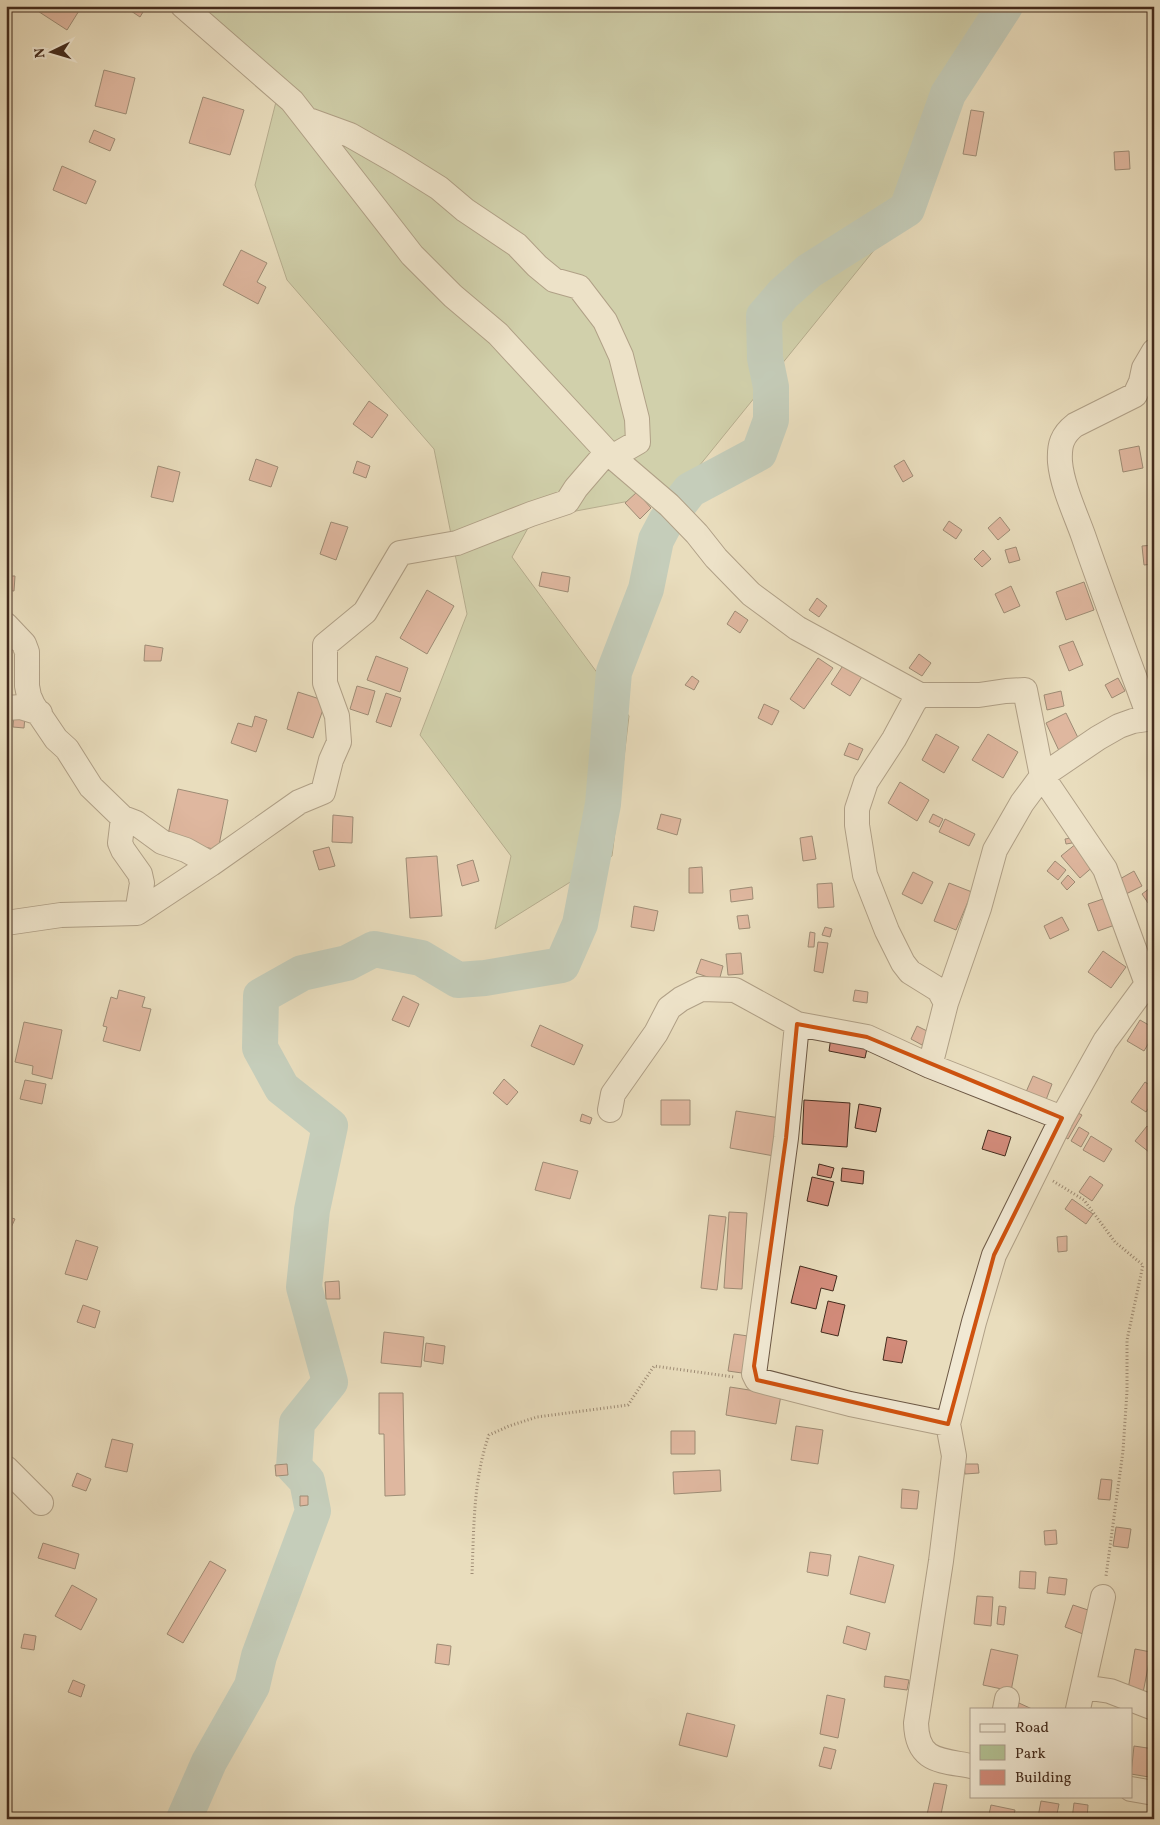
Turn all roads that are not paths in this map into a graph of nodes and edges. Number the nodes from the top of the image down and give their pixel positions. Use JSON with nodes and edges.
{"nodes":[{"id":1,"x":183,"y":6,"type":"edge"},
{"id":2,"x":306,"y":119,"type":"junction"},
{"id":3,"x":1154,"y":351,"type":"edge"},
{"id":4,"x":610,"y":455,"type":"junction"},
{"id":5,"x":6,"y":625,"type":"edge"},
{"id":6,"x":920,"y":695,"type":"junction"},
{"id":7,"x":6,"y":708,"type":"edge"},
{"id":8,"x":40,"y":713,"type":"junction"},
{"id":9,"x":1152,"y":718,"type":"edge"},
{"id":10,"x":1042,"y":776,"type":"junction"},
{"id":11,"x":123,"y":818,"type":"junction"},
{"id":12,"x":211,"y":864,"type":"junction"},
{"id":13,"x":137,"y":913,"type":"junction"},
{"id":14,"x":6,"y":923,"type":"edge"},
{"id":15,"x":1150,"y":988,"type":"edge"},
{"id":16,"x":946,"y":1003,"type":"junction"},
{"id":17,"x":797,"y":1024,"type":"junction"},
{"id":18,"x":930,"y":1066,"type":"junction"},
{"id":19,"x":610,"y":1110,"type":"dead end"},
{"id":20,"x":1062,"y":1118,"type":"junction"},
{"id":21,"x":948,"y":1424,"type":"junction"},
{"id":22,"x":6,"y":1468,"type":"edge"},
{"id":23,"x":41,"y":1503,"type":"dead end"},
{"id":24,"x":1103,"y":1597,"type":"road end"},
{"id":25,"x":1080,"y":1698,"type":"edge"},
{"id":26,"x":1154,"y":1708,"type":"edge"},
{"id":27,"x":970,"y":1766,"type":"edge"},
{"id":28,"x":1132,"y":1789,"type":"edge"},
{"id":29,"x":1154,"y":1793,"type":"edge"}],
"edges":[{"from":1,"to":2,"type":"street"},
{"from":2,"to":4,"type":"street"},
{"from":2,"to":4,"type":"street"},
{"from":3,"to":9,"type":"street"},
{"from":4,"to":6,"type":"street"},
{"from":4,"to":12,"type":"street"},
{"from":5,"to":8,"type":"street"},
{"from":6,"to":10,"type":"street"},
{"from":6,"to":16,"type":"street"},
{"from":7,"to":8,"type":"street"},
{"from":8,"to":11,"type":"street"},
{"from":9,"to":10,"type":"street"},
{"from":10,"to":15,"type":"street"},
{"from":10,"to":16,"type":"street"},
{"from":11,"to":12,"type":"street"},
{"from":11,"to":13,"type":"street"},
{"from":12,"to":13,"type":"street"},
{"from":13,"to":14,"type":"street"},
{"from":15,"to":20,"type":"street"},
{"from":16,"to":18,"type":"street"},
{"from":17,"to":18,"type":"street"},
{"from":17,"to":19,"type":"street"},
{"from":17,"to":21,"type":"street"},
{"from":18,"to":20,"type":"street"},
{"from":20,"to":21,"type":"street"},
{"from":21,"to":27,"type":"street"},
{"from":22,"to":23,"type":"street"},
{"from":24,"to":25,"type":"street"},
{"from":25,"to":26,"type":"street"},
{"from":28,"to":29,"type":"street"}]}
